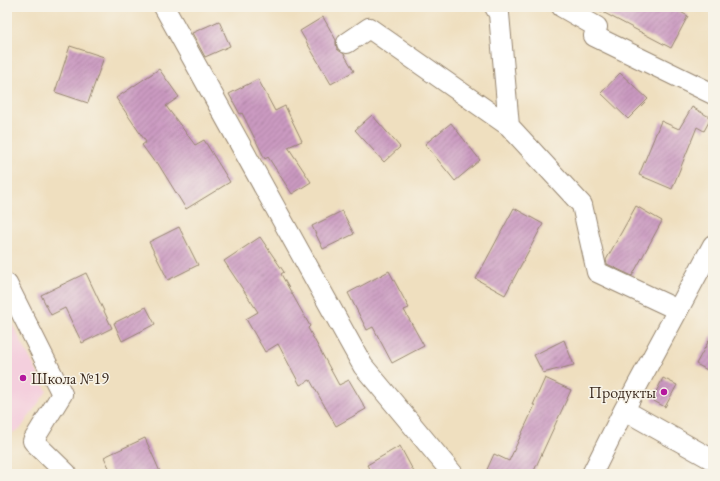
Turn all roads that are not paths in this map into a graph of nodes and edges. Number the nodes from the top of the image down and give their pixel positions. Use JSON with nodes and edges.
{"nodes":[{"id":1,"x":164,"y":7,"type":"edge"},
{"id":2,"x":495,"y":7,"type":"edge"},
{"id":3,"x":562,"y":7,"type":"edge"},
{"id":4,"x":347,"y":43,"type":"dead end"},
{"id":5,"x":713,"y":94,"type":"edge"},
{"id":6,"x":509,"y":126,"type":"junction"},
{"id":7,"x":713,"y":245,"type":"edge"},
{"id":8,"x":7,"y":284,"type":"edge"},
{"id":9,"x":678,"y":310,"type":"junction"},
{"id":10,"x":624,"y":410,"type":"junction"},
{"id":11,"x":713,"y":460,"type":"edge"},
{"id":12,"x":66,"y":474,"type":"edge"},
{"id":13,"x":453,"y":474,"type":"edge"},
{"id":14,"x":592,"y":474,"type":"edge"}],
"edges":[{"from":1,"to":13,"type":"street"},
{"from":2,"to":6,"type":"street"},
{"from":3,"to":5,"type":"street"},
{"from":4,"to":6,"type":"street"},
{"from":6,"to":9,"type":"street"},
{"from":7,"to":9,"type":"street"},
{"from":8,"to":12,"type":"street"},
{"from":9,"to":10,"type":"street"},
{"from":10,"to":11,"type":"street"},
{"from":10,"to":14,"type":"street"}]}
